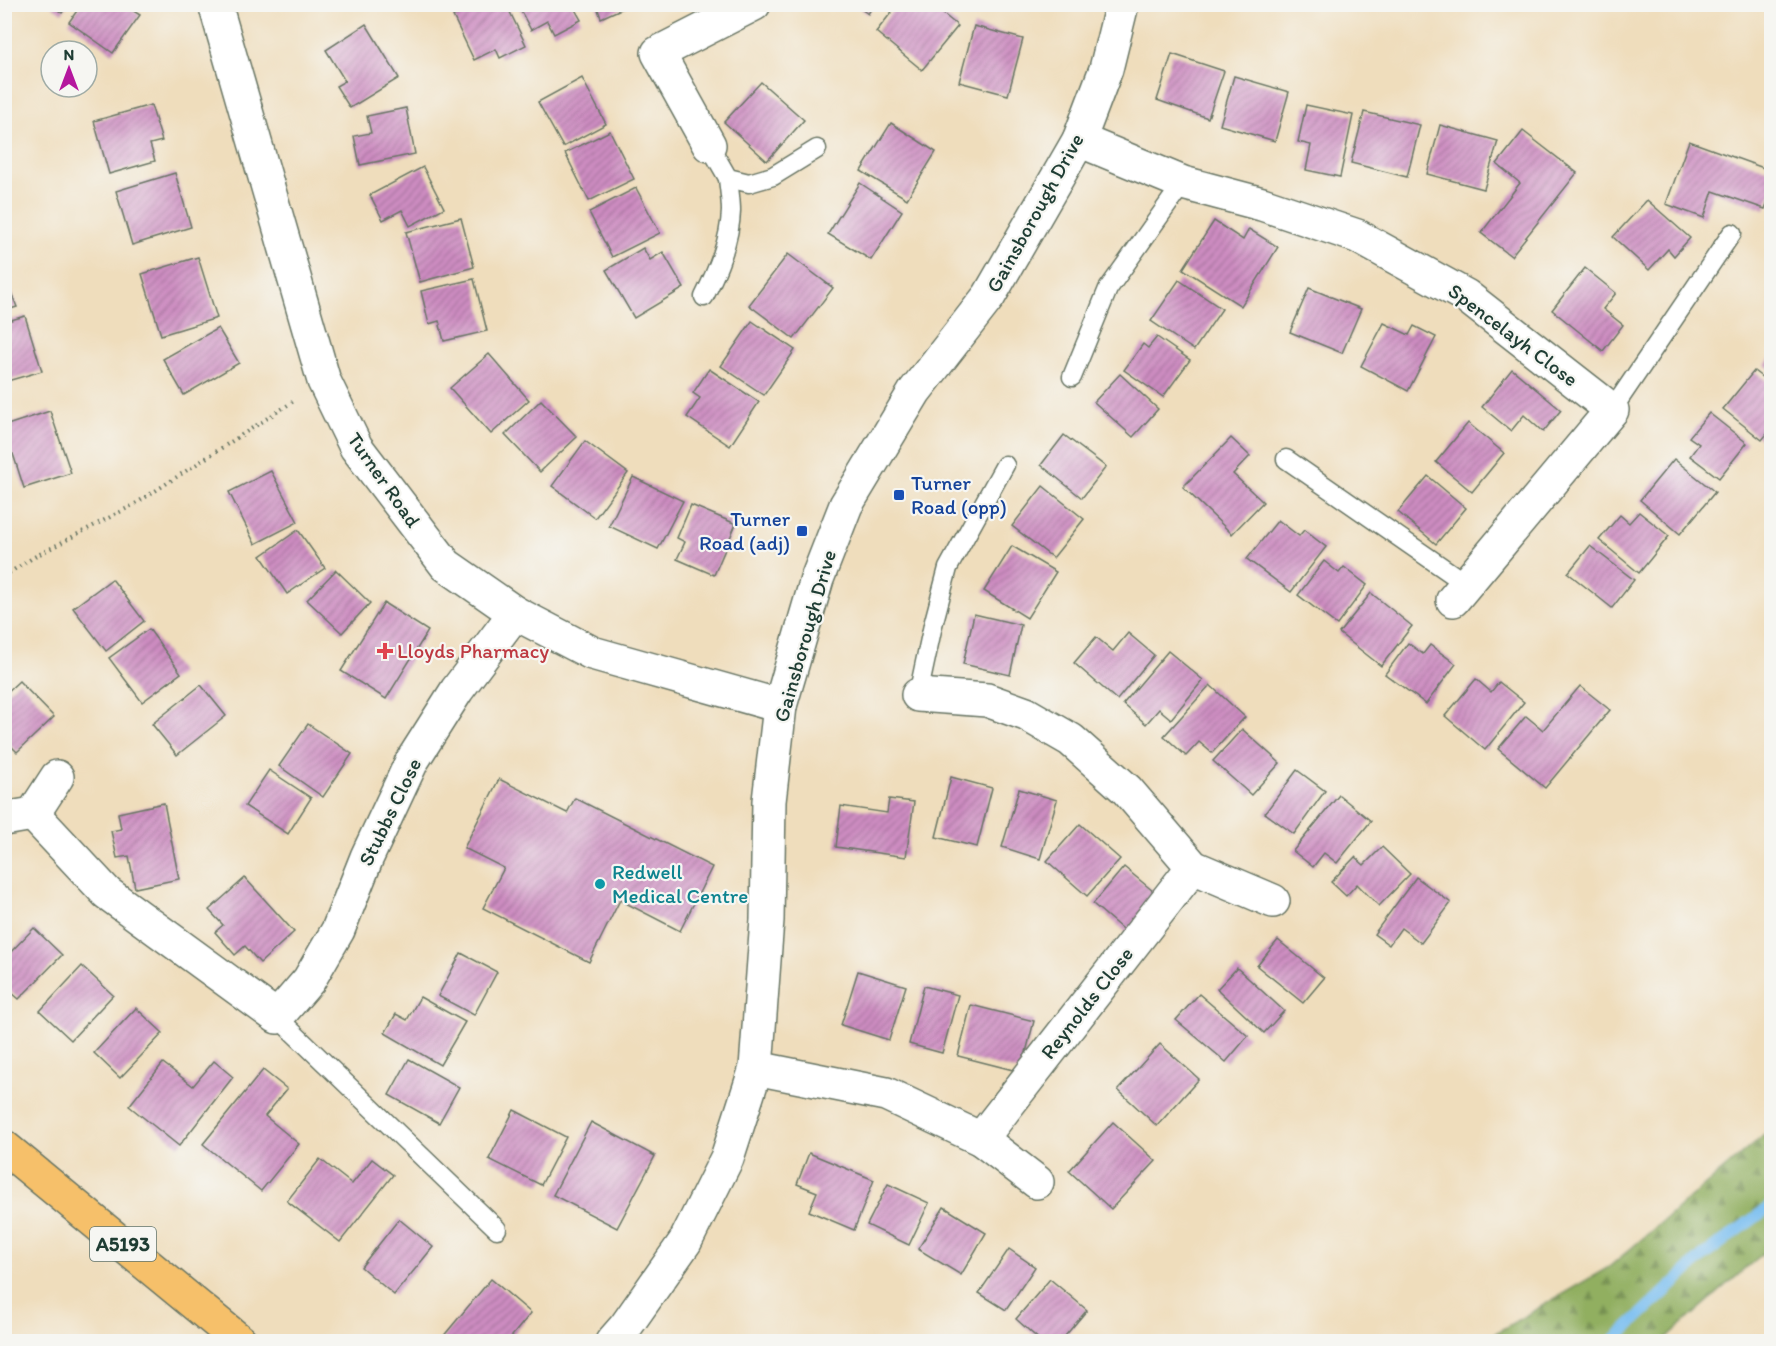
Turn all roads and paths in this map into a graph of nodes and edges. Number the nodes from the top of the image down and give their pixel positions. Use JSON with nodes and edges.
{"nodes":[{"id":1,"x":215,"y":4,"type":"edge"},
{"id":2,"x":754,"y":4,"type":"edge"},
{"id":3,"x":1122,"y":4,"type":"edge"},
{"id":4,"x":1079,"y":140,"type":"junction"},
{"id":5,"x":709,"y":145,"type":"joint"},
{"id":6,"x":816,"y":149,"type":"dead end"},
{"id":7,"x":728,"y":178,"type":"junction"},
{"id":8,"x":1183,"y":183,"type":"junction"},
{"id":9,"x":1732,"y":233,"type":"dead end"},
{"id":10,"x":704,"y":297,"type":"dead end"},
{"id":11,"x":1072,"y":377,"type":"dead end"},
{"id":12,"x":324,"y":381,"type":"junction"},
{"id":13,"x":1612,"y":410,"type":"junction"},
{"id":14,"x":1286,"y":459,"type":"dead end"},
{"id":15,"x":1005,"y":465,"type":"dead end"},
{"id":16,"x":4,"y":576,"type":"edge"},
{"id":17,"x":1459,"y":591,"type":"joint"},
{"id":18,"x":515,"y":613,"type":"junction"},
{"id":19,"x":918,"y":695,"type":"joint"},
{"id":20,"x":780,"y":706,"type":"junction"},
{"id":21,"x":57,"y":777,"type":"dead end"},
{"id":22,"x":19,"y":817,"type":"edge"},
{"id":23,"x":1193,"y":867,"type":"junction"},
{"id":24,"x":1273,"y":901,"type":"dead end"},
{"id":25,"x":277,"y":1017,"type":"junction"},
{"id":26,"x":756,"y":1068,"type":"junction"},
{"id":27,"x":981,"y":1139,"type":"junction"},
{"id":28,"x":4,"y":1147,"type":"edge"},
{"id":29,"x":1037,"y":1182,"type":"dead end"},
{"id":30,"x":497,"y":1229,"type":"dead end"},
{"id":31,"x":241,"y":1341,"type":"edge"},
{"id":32,"x":612,"y":1341,"type":"edge"}],
"edges":[{"from":1,"to":12,"type":"street","name":"Turner Road"},
{"from":2,"to":5,"type":"street"},
{"from":3,"to":4,"type":"street","name":"Gainsborough Drive"},
{"from":4,"to":8,"type":"street","name":"Spencelayh Close"},
{"from":4,"to":20,"type":"street","name":"Gainsborough Drive"},
{"from":5,"to":7,"type":"lane"},
{"from":6,"to":7,"type":"lane"},
{"from":7,"to":10,"type":"lane"},
{"from":8,"to":11,"type":"lane"},
{"from":8,"to":13,"type":"street","name":"Spencelayh Close"},
{"from":9,"to":13,"type":"lane"},
{"from":12,"to":16,"type":"path"},
{"from":12,"to":18,"type":"street","name":"Turner Road"},
{"from":13,"to":17,"type":"street"},
{"from":14,"to":17,"type":"lane"},
{"from":15,"to":19,"type":"lane"},
{"from":18,"to":20,"type":"street","name":"Turner Road"},
{"from":18,"to":25,"type":"street","name":"Stubbs Close"},
{"from":19,"to":23,"type":"street"},
{"from":20,"to":26,"type":"street","name":"Gainsborough Drive"},
{"from":21,"to":22,"type":"street"},
{"from":22,"to":25,"type":"street"},
{"from":23,"to":24,"type":"street"},
{"from":23,"to":27,"type":"street","name":"Reynolds Close"},
{"from":25,"to":30,"type":"lane"},
{"from":26,"to":27,"type":"street"},
{"from":26,"to":32,"type":"street","name":"Gainsborough Drive"},
{"from":27,"to":29,"type":"street"},
{"from":28,"to":31,"type":"main road","number":"A5193"}]}
